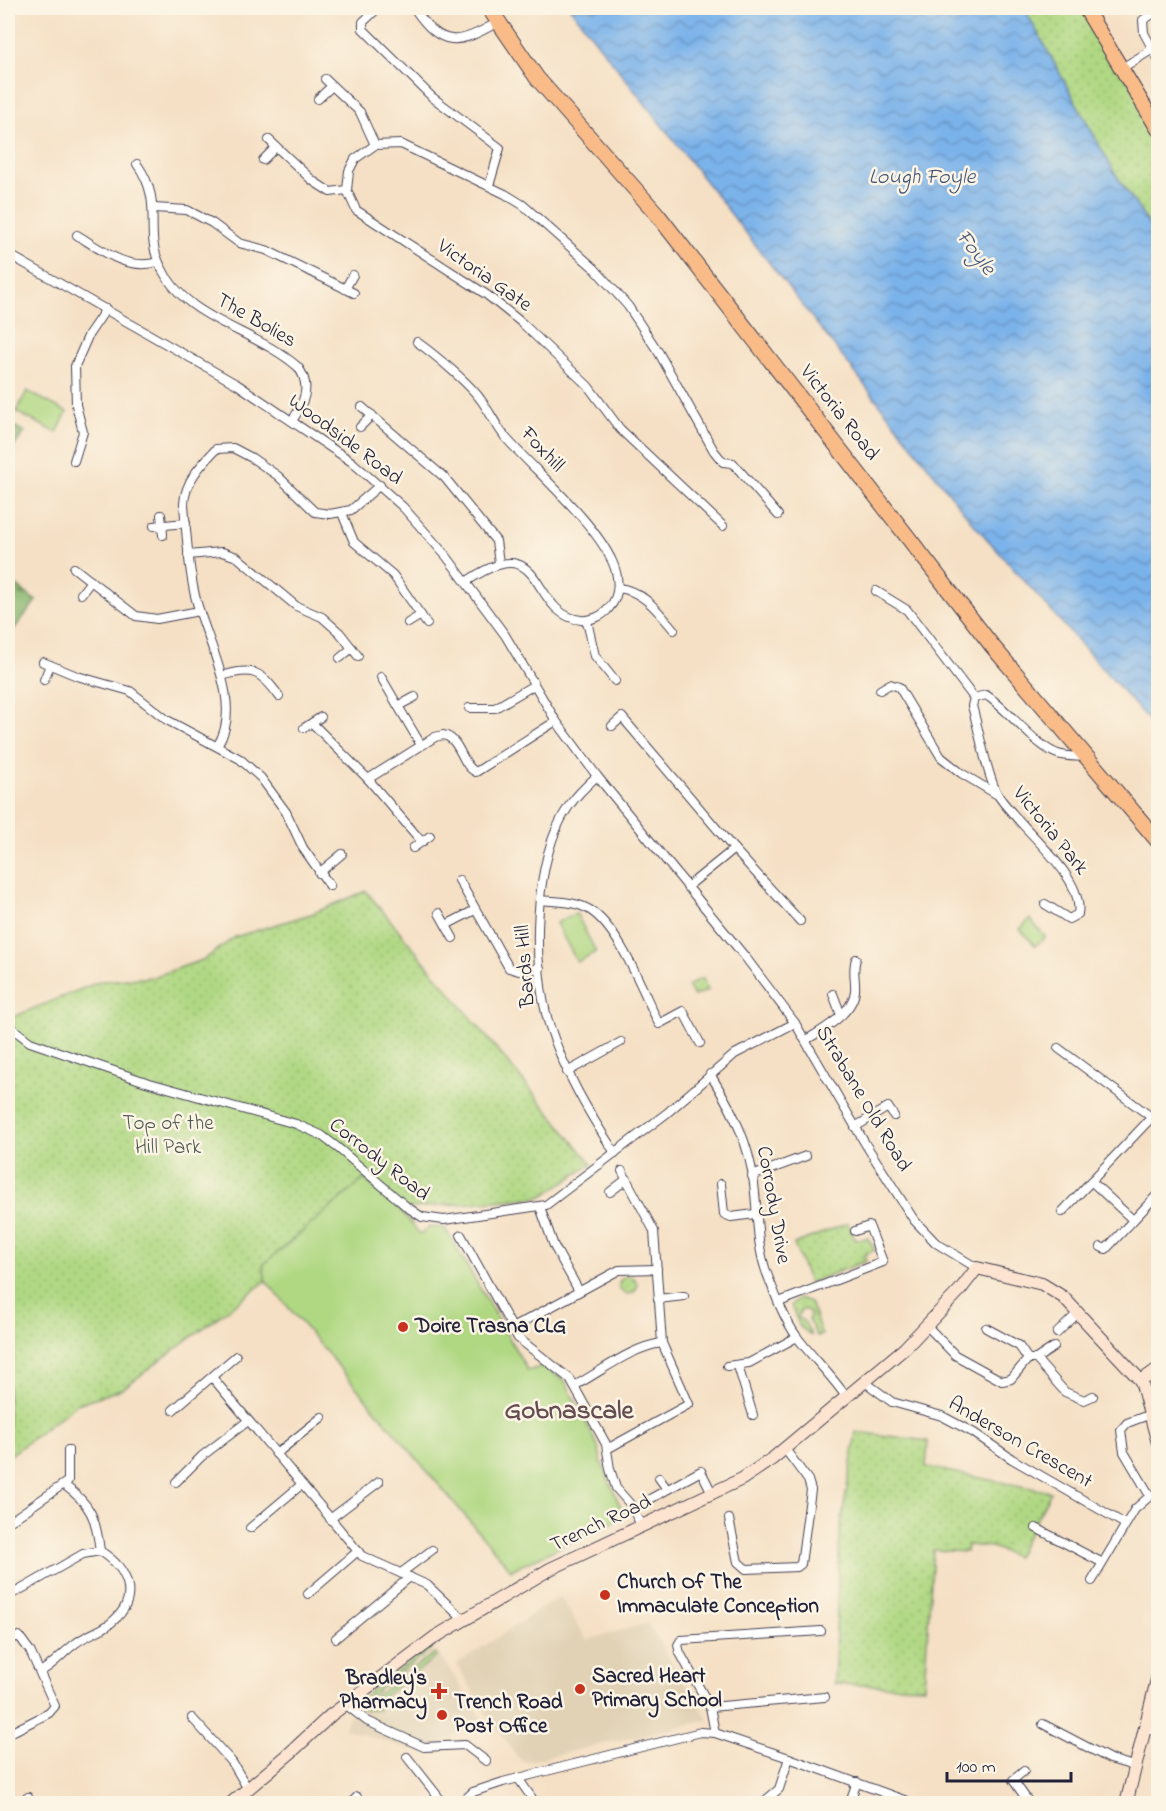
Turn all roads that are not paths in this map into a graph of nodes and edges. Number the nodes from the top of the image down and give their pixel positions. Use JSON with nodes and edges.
{"nodes":[{"id":1,"x":378,"y":8,"type":"edge"},
{"id":2,"x":414,"y":8,"type":"edge"},
{"id":3,"x":489,"y":8,"type":"edge"},
{"id":4,"x":1084,"y":8,"type":"edge"},
{"id":5,"x":1156,"y":12,"type":"dead end"},
{"id":6,"x":498,"y":22,"type":"junction"},
{"id":7,"x":1153,"y":49,"type":"junction"},
{"id":8,"x":1158,"y":59,"type":"edge"},
{"id":9,"x":1122,"y":68,"type":"junction"},
{"id":10,"x":318,"y":99,"type":"dead end"},
{"id":11,"x":1158,"y":129,"type":"edge"},
{"id":12,"x":375,"y":145,"type":"junction"},
{"id":13,"x":263,"y":160,"type":"dead end"},
{"id":14,"x":137,"y":164,"type":"dead end"},
{"id":15,"x":144,"y":173,"type":"junction"},
{"id":16,"x":134,"y":179,"type":"dead end"},
{"id":17,"x":489,"y":186,"type":"junction"},
{"id":18,"x":347,"y":190,"type":"junction"},
{"id":19,"x":154,"y":208,"type":"junction"},
{"id":20,"x":77,"y":235,"type":"dead end"},
{"id":21,"x":86,"y":240,"type":"junction"},
{"id":22,"x":79,"y":249,"type":"dead end"},
{"id":23,"x":8,"y":254,"type":"edge"},
{"id":24,"x":158,"y":262,"type":"junction"},
{"id":25,"x":353,"y":275,"type":"dead end"},
{"id":26,"x":345,"y":289,"type":"junction"},
{"id":27,"x":354,"y":293,"type":"dead end"},
{"id":28,"x":106,"y":309,"type":"junction"},
{"id":29,"x":430,"y":338,"type":"dead end"},
{"id":30,"x":362,"y":407,"type":"dead end"},
{"id":31,"x":372,"y":415,"type":"junction"},
{"id":32,"x":292,"y":421,"type":"junction"},
{"id":33,"x":360,"y":427,"type":"dead end"},
{"id":34,"x":74,"y":461,"type":"dead end"},
{"id":35,"x":380,"y":485,"type":"junction"},
{"id":36,"x":342,"y":513,"type":"junction"},
{"id":37,"x":161,"y":515,"type":"dead end"},
{"id":38,"x":778,"y":515,"type":"dead end"},
{"id":39,"x":186,"y":523,"type":"junction"},
{"id":40,"x":158,"y":526,"type":"junction"},
{"id":41,"x":723,"y":526,"type":"dead end"},
{"id":42,"x":163,"y":536,"type":"dead end"},
{"id":43,"x":188,"y":555,"type":"junction"},
{"id":44,"x":500,"y":564,"type":"junction"},
{"id":45,"x":74,"y":568,"type":"dead end"},
{"id":46,"x":91,"y":581,"type":"junction"},
{"id":47,"x":466,"y":582,"type":"junction"},
{"id":48,"x":618,"y":588,"type":"junction"},
{"id":49,"x":876,"y":591,"type":"dead end"},
{"id":50,"x":81,"y":594,"type":"dead end"},
{"id":51,"x":198,"y":611,"type":"junction"},
{"id":52,"x":421,"y":615,"type":"junction"},
{"id":53,"x":587,"y":621,"type":"junction"},
{"id":54,"x":408,"y":623,"type":"dead end"},
{"id":55,"x":427,"y":624,"type":"dead end"},
{"id":56,"x":674,"y":630,"type":"dead end"},
{"id":57,"x":352,"y":648,"type":"junction"},
{"id":58,"x":358,"y":656,"type":"dead end"},
{"id":59,"x":340,"y":658,"type":"dead end"},
{"id":60,"x":222,"y":676,"type":"junction"},
{"id":61,"x":381,"y":677,"type":"dead end"},
{"id":62,"x":44,"y":680,"type":"dead end"},
{"id":63,"x":615,"y":681,"type":"dead end"},
{"id":64,"x":534,"y":685,"type":"junction"},
{"id":65,"x":880,"y":690,"type":"dead end"},
{"id":66,"x":279,"y":692,"type":"dead end"},
{"id":67,"x":415,"y":697,"type":"dead end"},
{"id":68,"x":974,"y":698,"type":"junction"},
{"id":69,"x":398,"y":706,"type":"junction"},
{"id":70,"x":469,"y":708,"type":"dead end"},
{"id":71,"x":321,"y":717,"type":"dead end"},
{"id":72,"x":556,"y":721,"type":"junction"},
{"id":73,"x":612,"y":726,"type":"dead end"},
{"id":74,"x":421,"y":745,"type":"junction"},
{"id":75,"x":218,"y":746,"type":"junction"},
{"id":76,"x":1086,"y":757,"type":"junction"},
{"id":77,"x":597,"y":776,"type":"junction"},
{"id":78,"x":368,"y":779,"type":"junction"},
{"id":79,"x":996,"y":794,"type":"junction"},
{"id":80,"x":430,"y":836,"type":"dead end"},
{"id":81,"x":1158,"y":841,"type":"edge"},
{"id":82,"x":422,"y":842,"type":"junction"},
{"id":83,"x":414,"y":848,"type":"dead end"},
{"id":84,"x":734,"y":849,"type":"junction"},
{"id":85,"x":342,"y":854,"type":"dead end"},
{"id":86,"x":319,"y":873,"type":"junction"},
{"id":87,"x":459,"y":880,"type":"dead end"},
{"id":88,"x":330,"y":886,"type":"dead end"},
{"id":89,"x":687,"y":887,"type":"junction"},
{"id":90,"x":540,"y":900,"type":"junction"},
{"id":91,"x":1045,"y":904,"type":"dead end"},
{"id":92,"x":475,"y":910,"type":"junction"},
{"id":93,"x":439,"y":913,"type":"dead end"},
{"id":94,"x":800,"y":921,"type":"dead end"},
{"id":95,"x":446,"y":925,"type":"junction"},
{"id":96,"x":453,"y":938,"type":"dead end"},
{"id":97,"x":856,"y":959,"type":"dead end"},
{"id":98,"x":540,"y":968,"type":"junction"},
{"id":99,"x":833,"y":994,"type":"dead end"},
{"id":100,"x":841,"y":1015,"type":"junction"},
{"id":101,"x":795,"y":1023,"type":"junction"},
{"id":102,"x":8,"y":1025,"type":"edge"},
{"id":103,"x":806,"y":1040,"type":"junction"},
{"id":104,"x":621,"y":1042,"type":"dead end"},
{"id":105,"x":700,"y":1043,"type":"dead end"},
{"id":106,"x":1058,"y":1048,"type":"dead end"},
{"id":107,"x":567,"y":1072,"type":"junction"},
{"id":108,"x":710,"y":1074,"type":"junction"},
{"id":109,"x":894,"y":1116,"type":"dead end"},
{"id":110,"x":1155,"y":1119,"type":"edge"},
{"id":111,"x":855,"y":1127,"type":"junction"},
{"id":112,"x":615,"y":1154,"type":"junction"},
{"id":113,"x":806,"y":1156,"type":"dead end"},
{"id":114,"x":752,"y":1176,"type":"junction"},
{"id":115,"x":1090,"y":1181,"type":"junction"},
{"id":116,"x":721,"y":1184,"type":"dead end"},
{"id":117,"x":610,"y":1192,"type":"dead end"},
{"id":118,"x":1158,"y":1194,"type":"edge"},
{"id":119,"x":540,"y":1207,"type":"junction"},
{"id":120,"x":1062,"y":1212,"type":"dead end"},
{"id":121,"x":755,"y":1214,"type":"junction"},
{"id":122,"x":1133,"y":1220,"type":"junction"},
{"id":123,"x":855,"y":1231,"type":"dead end"},
{"id":124,"x":461,"y":1235,"type":"dead end"},
{"id":125,"x":477,"y":1241,"type":"dead end"},
{"id":126,"x":467,"y":1246,"type":"junction"},
{"id":127,"x":1101,"y":1247,"type":"dead end"},
{"id":128,"x":977,"y":1268,"type":"junction"},
{"id":129,"x":657,"y":1269,"type":"junction"},
{"id":130,"x":579,"y":1291,"type":"junction"},
{"id":131,"x":684,"y":1296,"type":"dead end"},
{"id":132,"x":658,"y":1299,"type":"junction"},
{"id":133,"x":779,"y":1302,"type":"junction"},
{"id":134,"x":1078,"y":1313,"type":"junction"},
{"id":135,"x":926,"y":1325,"type":"junction"},
{"id":136,"x":512,"y":1328,"type":"junction"},
{"id":137,"x":986,"y":1328,"type":"dead end"},
{"id":138,"x":1057,"y":1333,"type":"dead end"},
{"id":139,"x":797,"y":1337,"type":"junction"},
{"id":140,"x":662,"y":1344,"type":"junction"},
{"id":141,"x":1054,"y":1347,"type":"dead end"},
{"id":142,"x":236,"y":1356,"type":"dead end"},
{"id":143,"x":1032,"y":1359,"type":"junction"},
{"id":144,"x":727,"y":1366,"type":"dead end"},
{"id":145,"x":738,"y":1366,"type":"junction"},
{"id":146,"x":1158,"y":1368,"type":"edge"},
{"id":147,"x":212,"y":1377,"type":"junction"},
{"id":148,"x":1141,"y":1381,"type":"junction"},
{"id":149,"x":866,"y":1382,"type":"junction"},
{"id":150,"x":574,"y":1386,"type":"junction"},
{"id":151,"x":1093,"y":1396,"type":"dead end"},
{"id":152,"x":847,"y":1398,"type":"junction"},
{"id":153,"x":172,"y":1410,"type":"dead end"},
{"id":154,"x":1151,"y":1414,"type":"junction"},
{"id":155,"x":753,"y":1415,"type":"dead end"},
{"id":156,"x":322,"y":1417,"type":"dead end"},
{"id":157,"x":248,"y":1421,"type":"junction"},
{"id":158,"x":1158,"y":1443,"type":"edge"},
{"id":159,"x":607,"y":1449,"type":"junction"},
{"id":160,"x":785,"y":1449,"type":"junction"},
{"id":161,"x":68,"y":1450,"type":"dead end"},
{"id":162,"x":276,"y":1454,"type":"junction"},
{"id":163,"x":659,"y":1478,"type":"dead end"},
{"id":164,"x":176,"y":1482,"type":"dead end"},
{"id":165,"x":379,"y":1482,"type":"dead end"},
{"id":166,"x":64,"y":1485,"type":"junction"},
{"id":167,"x":301,"y":1485,"type":"junction"},
{"id":168,"x":667,"y":1489,"type":"junction"},
{"id":169,"x":712,"y":1493,"type":"junction"},
{"id":170,"x":650,"y":1499,"type":"dead end"},
{"id":171,"x":330,"y":1519,"type":"junction"},
{"id":172,"x":729,"y":1519,"type":"dead end"},
{"id":173,"x":12,"y":1520,"type":"dead end"},
{"id":174,"x":1125,"y":1524,"type":"junction"},
{"id":175,"x":641,"y":1525,"type":"junction"},
{"id":176,"x":250,"y":1528,"type":"dead end"},
{"id":177,"x":1036,"y":1528,"type":"dead end"},
{"id":178,"x":432,"y":1550,"type":"dead end"},
{"id":179,"x":100,"y":1551,"type":"junction"},
{"id":180,"x":358,"y":1551,"type":"junction"},
{"id":181,"x":1101,"y":1562,"type":"junction"},
{"id":182,"x":406,"y":1575,"type":"junction"},
{"id":183,"x":1092,"y":1581,"type":"dead end"},
{"id":184,"x":8,"y":1590,"type":"edge"},
{"id":185,"x":308,"y":1594,"type":"dead end"},
{"id":186,"x":464,"y":1620,"type":"junction"},
{"id":187,"x":821,"y":1630,"type":"dead end"},
{"id":188,"x":336,"y":1638,"type":"dead end"},
{"id":189,"x":8,"y":1640,"type":"edge"},
{"id":190,"x":40,"y":1672,"type":"junction"},
{"id":191,"x":1158,"y":1676,"type":"edge"},
{"id":192,"x":825,"y":1697,"type":"dead end"},
{"id":193,"x":345,"y":1704,"type":"junction"},
{"id":194,"x":710,"y":1707,"type":"junction"},
{"id":195,"x":192,"y":1718,"type":"dead end"},
{"id":196,"x":1042,"y":1724,"type":"dead end"},
{"id":197,"x":1153,"y":1730,"type":"edge"},
{"id":198,"x":715,"y":1733,"type":"junction"},
{"id":199,"x":8,"y":1734,"type":"edge"},
{"id":200,"x":406,"y":1757,"type":"dead end"},
{"id":201,"x":789,"y":1758,"type":"junction"},
{"id":202,"x":486,"y":1761,"type":"dead end"},
{"id":203,"x":1137,"y":1767,"type":"junction"},
{"id":204,"x":1024,"y":1771,"type":"dead end"},
{"id":205,"x":518,"y":1778,"type":"junction"},
{"id":206,"x":857,"y":1782,"type":"junction"},
{"id":207,"x":245,"y":1791,"type":"junction"},
{"id":208,"x":28,"y":1797,"type":"dead end"},
{"id":209,"x":18,"y":1803,"type":"edge"},
{"id":210,"x":230,"y":1803,"type":"edge"},
{"id":211,"x":252,"y":1803,"type":"edge"},
{"id":212,"x":444,"y":1803,"type":"edge"},
{"id":213,"x":460,"y":1803,"type":"edge"},
{"id":214,"x":536,"y":1803,"type":"edge"},
{"id":215,"x":761,"y":1803,"type":"edge"},
{"id":216,"x":849,"y":1803,"type":"edge"},
{"id":217,"x":915,"y":1803,"type":"edge"},
{"id":218,"x":1030,"y":1803,"type":"edge"},
{"id":219,"x":1126,"y":1803,"type":"edge"}],
"edges":[{"from":1,"to":17,"type":"street"},
{"from":2,"to":6,"type":"street"},
{"from":3,"to":6,"type":"highway","name":"Victoria Road"},
{"from":4,"to":9,"type":"main road"},
{"from":5,"to":7,"type":"street"},
{"from":6,"to":76,"type":"highway","name":"Victoria Road"},
{"from":7,"to":8,"type":"street"},
{"from":7,"to":9,"type":"street"},
{"from":9,"to":11,"type":"main road"},
{"from":10,"to":12,"type":"street"},
{"from":12,"to":17,"type":"street"},
{"from":12,"to":18,"type":"street"},
{"from":13,"to":18,"type":"street"},
{"from":14,"to":15,"type":"street","name":"The Bolies"},
{"from":15,"to":16,"type":"street"},
{"from":15,"to":19,"type":"street","name":"The Bolies"},
{"from":17,"to":38,"type":"street"},
{"from":18,"to":41,"type":"street","name":"Victoria Gate"},
{"from":19,"to":24,"type":"street","name":"The Bolies"},
{"from":19,"to":26,"type":"street"},
{"from":20,"to":21,"type":"street"},
{"from":21,"to":22,"type":"street"},
{"from":21,"to":24,"type":"street"},
{"from":23,"to":28,"type":"street","name":"Woodside Road"},
{"from":24,"to":32,"type":"street","name":"The Bolies"},
{"from":25,"to":26,"type":"street"},
{"from":26,"to":27,"type":"street"},
{"from":28,"to":32,"type":"street","name":"Woodside Road"},
{"from":28,"to":34,"type":"street"},
{"from":29,"to":48,"type":"street","name":"Foxhill"},
{"from":30,"to":31,"type":"street"},
{"from":31,"to":33,"type":"street"},
{"from":31,"to":44,"type":"street"},
{"from":32,"to":35,"type":"street","name":"Woodside Road"},
{"from":35,"to":36,"type":"street"},
{"from":35,"to":47,"type":"street","name":"Woodside Road"},
{"from":36,"to":39,"type":"street"},
{"from":36,"to":52,"type":"street"},
{"from":37,"to":40,"type":"street"},
{"from":39,"to":40,"type":"street"},
{"from":39,"to":43,"type":"street"},
{"from":40,"to":42,"type":"street"},
{"from":43,"to":51,"type":"street"},
{"from":43,"to":57,"type":"street"},
{"from":44,"to":47,"type":"street"},
{"from":44,"to":53,"type":"street"},
{"from":45,"to":46,"type":"street"},
{"from":46,"to":50,"type":"street"},
{"from":46,"to":51,"type":"street"},
{"from":47,"to":64,"type":"street","name":"Woodside Road"},
{"from":48,"to":53,"type":"street"},
{"from":48,"to":56,"type":"street"},
{"from":49,"to":68,"type":"street","name":"Victoria Park"},
{"from":51,"to":60,"type":"street"},
{"from":52,"to":54,"type":"street"},
{"from":52,"to":55,"type":"street"},
{"from":53,"to":63,"type":"street"},
{"from":57,"to":58,"type":"street"},
{"from":57,"to":59,"type":"street"},
{"from":60,"to":66,"type":"street"},
{"from":60,"to":75,"type":"street"},
{"from":61,"to":69,"type":"street"},
{"from":62,"to":75,"type":"street"},
{"from":64,"to":70,"type":"street"},
{"from":64,"to":72,"type":"street","name":"Woodside Road"},
{"from":65,"to":79,"type":"street"},
{"from":67,"to":69,"type":"street"},
{"from":68,"to":76,"type":"street"},
{"from":68,"to":79,"type":"street","name":"Victoria Park"},
{"from":69,"to":74,"type":"street"},
{"from":71,"to":78,"type":"street"},
{"from":72,"to":74,"type":"street"},
{"from":72,"to":77,"type":"street","name":"Woodside Road"},
{"from":73,"to":84,"type":"street"},
{"from":74,"to":78,"type":"street"},
{"from":75,"to":86,"type":"street"},
{"from":76,"to":81,"type":"highway","name":"Victoria Road"},
{"from":77,"to":89,"type":"street","name":"Strabane Old Road"},
{"from":77,"to":90,"type":"street","name":"Bards Hill"},
{"from":78,"to":82,"type":"street"},
{"from":79,"to":91,"type":"street","name":"Victoria Park"},
{"from":80,"to":82,"type":"street"},
{"from":82,"to":83,"type":"street"},
{"from":84,"to":89,"type":"street"},
{"from":84,"to":94,"type":"street"},
{"from":85,"to":86,"type":"street"},
{"from":86,"to":88,"type":"street"},
{"from":87,"to":92,"type":"street"},
{"from":89,"to":101,"type":"street","name":"Strabane Old Road"},
{"from":90,"to":98,"type":"street","name":"Bards Hill"},
{"from":90,"to":105,"type":"street"},
{"from":92,"to":95,"type":"street"},
{"from":92,"to":98,"type":"street"},
{"from":93,"to":95,"type":"street"},
{"from":95,"to":96,"type":"street"},
{"from":97,"to":100,"type":"street"},
{"from":98,"to":107,"type":"street","name":"Bards Hill"},
{"from":99,"to":100,"type":"street"},
{"from":100,"to":103,"type":"street"},
{"from":101,"to":103,"type":"street","name":"Strabane Old Road"},
{"from":101,"to":108,"type":"street","name":"Corrody Road"},
{"from":102,"to":119,"type":"street","name":"Corrody Road"},
{"from":103,"to":111,"type":"street","name":"Strabane Old Road"},
{"from":104,"to":107,"type":"street"},
{"from":106,"to":110,"type":"street"},
{"from":107,"to":112,"type":"street","name":"Bards Hill"},
{"from":108,"to":112,"type":"street","name":"Corrody Road"},
{"from":108,"to":114,"type":"street","name":"Corrody Drive"},
{"from":109,"to":111,"type":"street"},
{"from":110,"to":115,"type":"street"},
{"from":111,"to":128,"type":"street","name":"Strabane Old Road"},
{"from":112,"to":119,"type":"street","name":"Corrody Road"},
{"from":113,"to":114,"type":"street"},
{"from":114,"to":121,"type":"street","name":"Corrody Drive"},
{"from":115,"to":120,"type":"street"},
{"from":115,"to":122,"type":"street"},
{"from":116,"to":121,"type":"street"},
{"from":117,"to":129,"type":"street"},
{"from":118,"to":122,"type":"street"},
{"from":119,"to":130,"type":"street"},
{"from":121,"to":133,"type":"street","name":"Corrody Drive"},
{"from":122,"to":127,"type":"street"},
{"from":123,"to":133,"type":"street"},
{"from":124,"to":126,"type":"street"},
{"from":125,"to":126,"type":"street"},
{"from":126,"to":136,"type":"street"},
{"from":128,"to":134,"type":"street","name":"Strabane Old Road"},
{"from":128,"to":135,"type":"street","name":"Trench Road"},
{"from":129,"to":130,"type":"street"},
{"from":129,"to":132,"type":"street"},
{"from":130,"to":136,"type":"street"},
{"from":131,"to":132,"type":"street"},
{"from":132,"to":140,"type":"street"},
{"from":133,"to":139,"type":"street","name":"Corrody Drive"},
{"from":134,"to":138,"type":"street"},
{"from":134,"to":148,"type":"street","name":"Strabane Old Road"},
{"from":135,"to":143,"type":"street"},
{"from":135,"to":149,"type":"street","name":"Trench Road"},
{"from":136,"to":150,"type":"street"},
{"from":137,"to":143,"type":"street"},
{"from":139,"to":145,"type":"street"},
{"from":139,"to":152,"type":"street","name":"Corrody Drive"},
{"from":140,"to":150,"type":"street"},
{"from":140,"to":159,"type":"street"},
{"from":141,"to":143,"type":"street"},
{"from":142,"to":147,"type":"street"},
{"from":143,"to":151,"type":"street"},
{"from":144,"to":145,"type":"street"},
{"from":145,"to":155,"type":"street"},
{"from":146,"to":148,"type":"street"},
{"from":147,"to":153,"type":"street"},
{"from":147,"to":157,"type":"street"},
{"from":148,"to":154,"type":"street"},
{"from":149,"to":152,"type":"street","name":"Trench Road"},
{"from":149,"to":174,"type":"street","name":"Anderson Crescent"},
{"from":150,"to":159,"type":"street"},
{"from":152,"to":160,"type":"street","name":"Trench Road"},
{"from":154,"to":158,"type":"street"},
{"from":154,"to":174,"type":"street"},
{"from":156,"to":162,"type":"street"},
{"from":157,"to":162,"type":"street"},
{"from":157,"to":164,"type":"street"},
{"from":159,"to":175,"type":"street"},
{"from":160,"to":169,"type":"street","name":"Trench Road"},
{"from":160,"to":172,"type":"street"},
{"from":161,"to":166,"type":"street"},
{"from":162,"to":167,"type":"street"},
{"from":163,"to":168,"type":"street"},
{"from":165,"to":171,"type":"street"},
{"from":166,"to":173,"type":"street"},
{"from":166,"to":179,"type":"street"},
{"from":167,"to":171,"type":"street"},
{"from":167,"to":176,"type":"street"},
{"from":168,"to":169,"type":"street"},
{"from":168,"to":170,"type":"street"},
{"from":169,"to":175,"type":"street","name":"Trench Road"},
{"from":171,"to":180,"type":"street"},
{"from":174,"to":181,"type":"street"},
{"from":175,"to":186,"type":"street","name":"Trench Road"},
{"from":177,"to":181,"type":"street"},
{"from":178,"to":182,"type":"street"},
{"from":179,"to":184,"type":"street"},
{"from":179,"to":190,"type":"street"},
{"from":180,"to":182,"type":"street"},
{"from":180,"to":185,"type":"street"},
{"from":181,"to":183,"type":"street"},
{"from":182,"to":186,"type":"street"},
{"from":182,"to":188,"type":"street"},
{"from":186,"to":193,"type":"street","name":"Trench Road"},
{"from":187,"to":194,"type":"street"},
{"from":189,"to":190,"type":"street"},
{"from":190,"to":199,"type":"street"},
{"from":191,"to":197,"type":"street"},
{"from":192,"to":194,"type":"street"},
{"from":193,"to":202,"type":"street"},
{"from":193,"to":207,"type":"street","name":"Trench Road"},
{"from":194,"to":198,"type":"street"},
{"from":195,"to":207,"type":"street"},
{"from":196,"to":203,"type":"street"},
{"from":197,"to":203,"type":"street"},
{"from":198,"to":201,"type":"street"},
{"from":198,"to":205,"type":"street"},
{"from":200,"to":212,"type":"street"},
{"from":201,"to":206,"type":"street"},
{"from":201,"to":215,"type":"street"},
{"from":203,"to":219,"type":"street"},
{"from":204,"to":218,"type":"street"},
{"from":205,"to":213,"type":"street"},
{"from":205,"to":214,"type":"street"},
{"from":206,"to":216,"type":"street"},
{"from":206,"to":217,"type":"street"},
{"from":207,"to":210,"type":"street","name":"Trench Road"},
{"from":207,"to":211,"type":"street"},
{"from":208,"to":209,"type":"street"}]}
